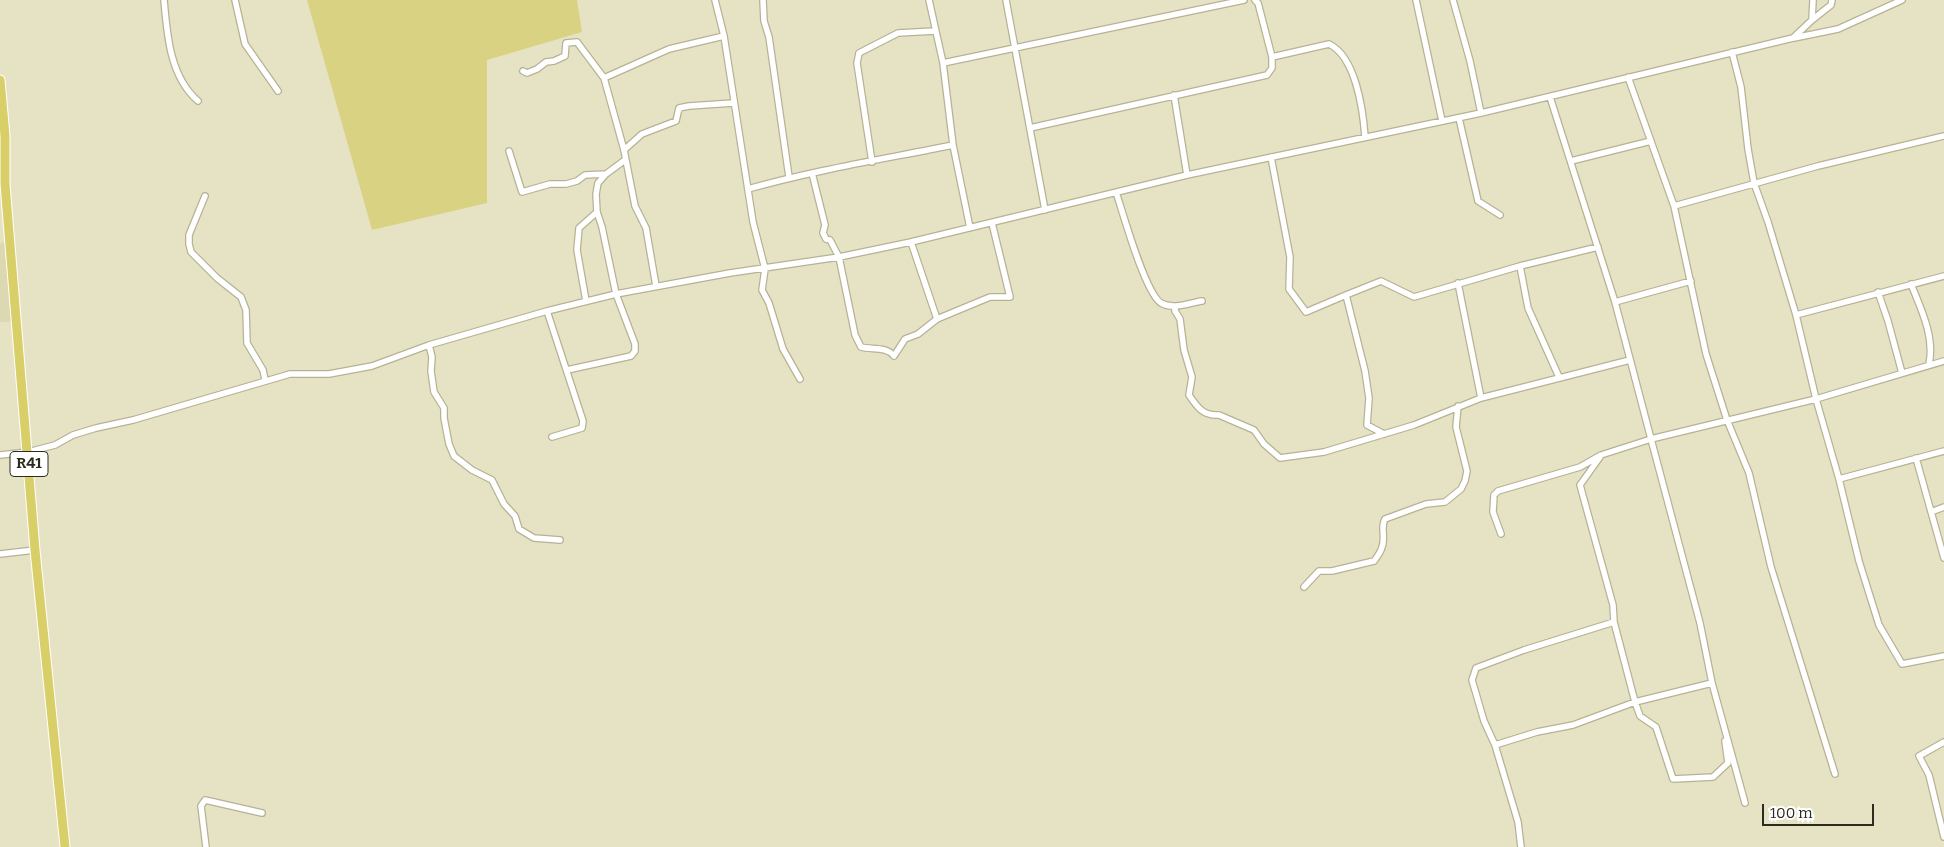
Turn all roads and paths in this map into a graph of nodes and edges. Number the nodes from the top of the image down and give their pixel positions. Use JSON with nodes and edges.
{"nodes":[{"id":1,"x":164,"y":0,"type":"edge"},
{"id":2,"x":235,"y":0,"type":"edge"},
{"id":3,"x":715,"y":0,"type":"edge"},
{"id":4,"x":763,"y":0,"type":"edge"},
{"id":5,"x":929,"y":0,"type":"edge"},
{"id":6,"x":1006,"y":0,"type":"edge"},
{"id":7,"x":1244,"y":0,"type":"edge"},
{"id":8,"x":1255,"y":0,"type":"edge"},
{"id":9,"x":1416,"y":0,"type":"edge"},
{"id":10,"x":1453,"y":0,"type":"edge"},
{"id":11,"x":1813,"y":0,"type":"edge"},
{"id":12,"x":1832,"y":0,"type":"edge"},
{"id":13,"x":1902,"y":0,"type":"edge"},
{"id":14,"x":1812,"y":20,"type":"junction"},
{"id":15,"x":935,"y":31,"type":"junction"},
{"id":16,"x":724,"y":36,"type":"junction"},
{"id":17,"x":1793,"y":38,"type":"junction"},
{"id":18,"x":1016,"y":49,"type":"junction"},
{"id":19,"x":1732,"y":52,"type":"junction"},
{"id":20,"x":1272,"y":57,"type":"junction"},
{"id":21,"x":943,"y":64,"type":"junction"},
{"id":22,"x":523,"y":71,"type":"dead end"},
{"id":23,"x":1628,"y":77,"type":"junction"},
{"id":24,"x":604,"y":78,"type":"junction"},
{"id":25,"x":0,"y":80,"type":"edge"},
{"id":26,"x":278,"y":91,"type":"dead end"},
{"id":27,"x":1174,"y":95,"type":"junction"},
{"id":28,"x":1550,"y":97,"type":"junction"},
{"id":29,"x":198,"y":101,"type":"dead end"},
{"id":30,"x":733,"y":103,"type":"junction"},
{"id":31,"x":1481,"y":113,"type":"junction"},
{"id":32,"x":1459,"y":118,"type":"junction"},
{"id":33,"x":1442,"y":121,"type":"junction"},
{"id":34,"x":1030,"y":128,"type":"junction"},
{"id":35,"x":1944,"y":136,"type":"edge"},
{"id":36,"x":1365,"y":137,"type":"junction"},
{"id":37,"x":1651,"y":141,"type":"junction"},
{"id":38,"x":952,"y":144,"type":"junction"},
{"id":39,"x":624,"y":150,"type":"junction"},
{"id":40,"x":509,"y":151,"type":"dead end"},
{"id":41,"x":1271,"y":157,"type":"junction"},
{"id":42,"x":625,"y":160,"type":"junction"},
{"id":43,"x":1571,"y":161,"type":"junction"},
{"id":44,"x":872,"y":162,"type":"junction"},
{"id":45,"x":812,"y":173,"type":"junction"},
{"id":46,"x":606,"y":174,"type":"junction"},
{"id":47,"x":1187,"y":175,"type":"junction"},
{"id":48,"x":789,"y":177,"type":"junction"},
{"id":49,"x":1754,"y":184,"type":"junction"},
{"id":50,"x":748,"y":189,"type":"junction"},
{"id":51,"x":1116,"y":192,"type":"junction"},
{"id":52,"x":206,"y":196,"type":"dead end"},
{"id":53,"x":1674,"y":206,"type":"junction"},
{"id":54,"x":1045,"y":210,"type":"junction"},
{"id":55,"x":597,"y":212,"type":"junction"},
{"id":56,"x":1500,"y":215,"type":"dead end"},
{"id":57,"x":992,"y":223,"type":"junction"},
{"id":58,"x":970,"y":228,"type":"junction"},
{"id":59,"x":912,"y":242,"type":"junction"},
{"id":60,"x":1598,"y":247,"type":"junction"},
{"id":61,"x":839,"y":257,"type":"junction"},
{"id":62,"x":1520,"y":266,"type":"junction"},
{"id":63,"x":765,"y":269,"type":"junction"},
{"id":64,"x":1944,"y":276,"type":"edge"},
{"id":65,"x":1691,"y":281,"type":"junction"},
{"id":66,"x":1458,"y":283,"type":"junction"},
{"id":67,"x":1911,"y":284,"type":"junction"},
{"id":68,"x":656,"y":286,"type":"junction"},
{"id":69,"x":1878,"y":292,"type":"junction"},
{"id":70,"x":616,"y":294,"type":"junction"},
{"id":71,"x":1346,"y":295,"type":"junction"},
{"id":72,"x":586,"y":301,"type":"junction"},
{"id":73,"x":1202,"y":301,"type":"dead end"},
{"id":74,"x":1615,"y":302,"type":"junction"},
{"id":75,"x":1176,"y":306,"type":"junction"},
{"id":76,"x":547,"y":311,"type":"junction"},
{"id":77,"x":1796,"y":314,"type":"junction"},
{"id":78,"x":936,"y":319,"type":"junction"},
{"id":79,"x":429,"y":345,"type":"junction"},
{"id":80,"x":1630,"y":360,"type":"junction"},
{"id":81,"x":1944,"y":361,"type":"edge"},
{"id":82,"x":1929,"y":364,"type":"junction"},
{"id":83,"x":566,"y":370,"type":"junction"},
{"id":84,"x":1902,"y":373,"type":"junction"},
{"id":85,"x":1559,"y":377,"type":"junction"},
{"id":86,"x":800,"y":379,"type":"dead end"},
{"id":87,"x":265,"y":380,"type":"junction"},
{"id":88,"x":1481,"y":398,"type":"junction"},
{"id":89,"x":1816,"y":399,"type":"junction"},
{"id":90,"x":1458,"y":406,"type":"junction"},
{"id":91,"x":1727,"y":420,"type":"junction"},
{"id":92,"x":1384,"y":434,"type":"junction"},
{"id":93,"x":552,"y":437,"type":"dead end"},
{"id":94,"x":1651,"y":439,"type":"junction"},
{"id":95,"x":1944,"y":451,"type":"edge"},
{"id":96,"x":28,"y":452,"type":"junction"},
{"id":97,"x":0,"y":455,"type":"edge"},
{"id":98,"x":1601,"y":455,"type":"junction"},
{"id":99,"x":1916,"y":458,"type":"junction"},
{"id":100,"x":1839,"y":479,"type":"junction"},
{"id":101,"x":1944,"y":507,"type":"edge"},
{"id":102,"x":1931,"y":512,"type":"junction"},
{"id":103,"x":1501,"y":534,"type":"dead end"},
{"id":104,"x":560,"y":540,"type":"dead end"},
{"id":105,"x":35,"y":550,"type":"junction"},
{"id":106,"x":0,"y":554,"type":"edge"},
{"id":107,"x":1944,"y":558,"type":"edge"},
{"id":108,"x":1304,"y":587,"type":"dead end"},
{"id":109,"x":1614,"y":622,"type":"junction"},
{"id":110,"x":1944,"y":656,"type":"edge"},
{"id":111,"x":1712,"y":683,"type":"junction"},
{"id":112,"x":1635,"y":702,"type":"junction"},
{"id":113,"x":1722,"y":721,"type":"junction"},
{"id":114,"x":1944,"y":742,"type":"edge"},
{"id":115,"x":1495,"y":745,"type":"junction"},
{"id":116,"x":1835,"y":774,"type":"dead end"},
{"id":117,"x":1745,"y":803,"type":"dead end"},
{"id":118,"x":262,"y":813,"type":"dead end"},
{"id":119,"x":1944,"y":837,"type":"edge"},
{"id":120,"x":65,"y":847,"type":"edge"},
{"id":121,"x":206,"y":847,"type":"edge"},
{"id":122,"x":1521,"y":847,"type":"edge"}],
"edges":[{"from":1,"to":29,"type":"street"},
{"from":2,"to":26,"type":"street"},
{"from":3,"to":16,"type":"street"},
{"from":4,"to":48,"type":"street"},
{"from":5,"to":15,"type":"street"},
{"from":6,"to":18,"type":"street"},
{"from":7,"to":18,"type":"street"},
{"from":8,"to":20,"type":"street"},
{"from":9,"to":33,"type":"street"},
{"from":10,"to":31,"type":"street"},
{"from":11,"to":14,"type":"street"},
{"from":12,"to":14,"type":"street"},
{"from":13,"to":17,"type":"street"},
{"from":14,"to":17,"type":"street"},
{"from":15,"to":21,"type":"street"},
{"from":15,"to":44,"type":"street"},
{"from":16,"to":24,"type":"street"},
{"from":16,"to":30,"type":"street"},
{"from":17,"to":19,"type":"street"},
{"from":18,"to":21,"type":"street"},
{"from":18,"to":34,"type":"street"},
{"from":19,"to":23,"type":"street"},
{"from":19,"to":49,"type":"street"},
{"from":20,"to":27,"type":"street"},
{"from":20,"to":36,"type":"street"},
{"from":21,"to":38,"type":"street"},
{"from":22,"to":24,"type":"street"},
{"from":23,"to":28,"type":"street"},
{"from":23,"to":37,"type":"street"},
{"from":24,"to":39,"type":"street"},
{"from":25,"to":96,"type":"main road","number":"R41"},
{"from":27,"to":34,"type":"street"},
{"from":27,"to":47,"type":"street"},
{"from":28,"to":31,"type":"street"},
{"from":28,"to":43,"type":"street"},
{"from":30,"to":39,"type":"street"},
{"from":30,"to":50,"type":"street"},
{"from":31,"to":32,"type":"street"},
{"from":32,"to":33,"type":"street"},
{"from":32,"to":56,"type":"street"},
{"from":33,"to":36,"type":"street"},
{"from":34,"to":54,"type":"street"},
{"from":35,"to":49,"type":"street"},
{"from":36,"to":41,"type":"street"},
{"from":37,"to":43,"type":"street"},
{"from":37,"to":53,"type":"street"},
{"from":38,"to":44,"type":"street"},
{"from":38,"to":58,"type":"street"},
{"from":39,"to":42,"type":"street"},
{"from":40,"to":46,"type":"street"},
{"from":41,"to":47,"type":"street"},
{"from":41,"to":71,"type":"street"},
{"from":42,"to":46,"type":"street"},
{"from":42,"to":68,"type":"street"},
{"from":43,"to":60,"type":"street"},
{"from":44,"to":45,"type":"street"},
{"from":45,"to":48,"type":"street"},
{"from":45,"to":61,"type":"street"},
{"from":46,"to":55,"type":"street"},
{"from":47,"to":51,"type":"street"},
{"from":48,"to":50,"type":"street"},
{"from":49,"to":53,"type":"street"},
{"from":49,"to":77,"type":"street"},
{"from":50,"to":63,"type":"street"},
{"from":51,"to":54,"type":"street"},
{"from":51,"to":75,"type":"street"},
{"from":52,"to":87,"type":"street"},
{"from":53,"to":65,"type":"street"},
{"from":54,"to":57,"type":"street"},
{"from":55,"to":70,"type":"street"},
{"from":55,"to":72,"type":"street"},
{"from":57,"to":58,"type":"street"},
{"from":57,"to":78,"type":"street"},
{"from":58,"to":59,"type":"street"},
{"from":59,"to":61,"type":"street"},
{"from":59,"to":78,"type":"street"},
{"from":60,"to":62,"type":"street"},
{"from":60,"to":74,"type":"street"},
{"from":61,"to":63,"type":"street"},
{"from":61,"to":78,"type":"street"},
{"from":62,"to":66,"type":"street"},
{"from":62,"to":85,"type":"street"},
{"from":63,"to":68,"type":"street"},
{"from":63,"to":86,"type":"street"},
{"from":64,"to":67,"type":"street"},
{"from":65,"to":74,"type":"street"},
{"from":65,"to":91,"type":"street"},
{"from":66,"to":71,"type":"street"},
{"from":66,"to":88,"type":"street"},
{"from":67,"to":69,"type":"street"},
{"from":67,"to":82,"type":"street"},
{"from":68,"to":70,"type":"street"},
{"from":69,"to":77,"type":"street"},
{"from":69,"to":84,"type":"street"},
{"from":70,"to":72,"type":"street"},
{"from":70,"to":83,"type":"street"},
{"from":71,"to":92,"type":"street"},
{"from":72,"to":76,"type":"street"},
{"from":73,"to":75,"type":"street"},
{"from":74,"to":80,"type":"street"},
{"from":75,"to":92,"type":"street"},
{"from":76,"to":79,"type":"street"},
{"from":76,"to":83,"type":"street"},
{"from":77,"to":89,"type":"street"},
{"from":79,"to":87,"type":"street"},
{"from":79,"to":104,"type":"street"},
{"from":80,"to":85,"type":"street"},
{"from":80,"to":94,"type":"street"},
{"from":81,"to":82,"type":"street"},
{"from":82,"to":84,"type":"street"},
{"from":83,"to":93,"type":"street"},
{"from":84,"to":89,"type":"street"},
{"from":85,"to":88,"type":"street"},
{"from":87,"to":96,"type":"street"},
{"from":88,"to":90,"type":"street"},
{"from":89,"to":91,"type":"street"},
{"from":89,"to":100,"type":"street"},
{"from":90,"to":92,"type":"street"},
{"from":90,"to":108,"type":"street"},
{"from":91,"to":94,"type":"street"},
{"from":91,"to":116,"type":"street"},
{"from":94,"to":98,"type":"street"},
{"from":94,"to":111,"type":"street"},
{"from":95,"to":99,"type":"street"},
{"from":96,"to":97,"type":"street"},
{"from":96,"to":105,"type":"main road","number":"R41"},
{"from":98,"to":103,"type":"street"},
{"from":98,"to":109,"type":"street"},
{"from":99,"to":100,"type":"street"},
{"from":99,"to":102,"type":"street"},
{"from":100,"to":110,"type":"street"},
{"from":101,"to":102,"type":"street"},
{"from":102,"to":107,"type":"street"},
{"from":105,"to":106,"type":"street"},
{"from":105,"to":120,"type":"main road","number":"R41"},
{"from":109,"to":112,"type":"street"},
{"from":109,"to":115,"type":"street"},
{"from":111,"to":112,"type":"street"},
{"from":111,"to":113,"type":"street"},
{"from":112,"to":113,"type":"street"},
{"from":112,"to":115,"type":"street"},
{"from":113,"to":117,"type":"street"},
{"from":114,"to":119,"type":"street"},
{"from":115,"to":122,"type":"street"},
{"from":118,"to":121,"type":"street"}]}
